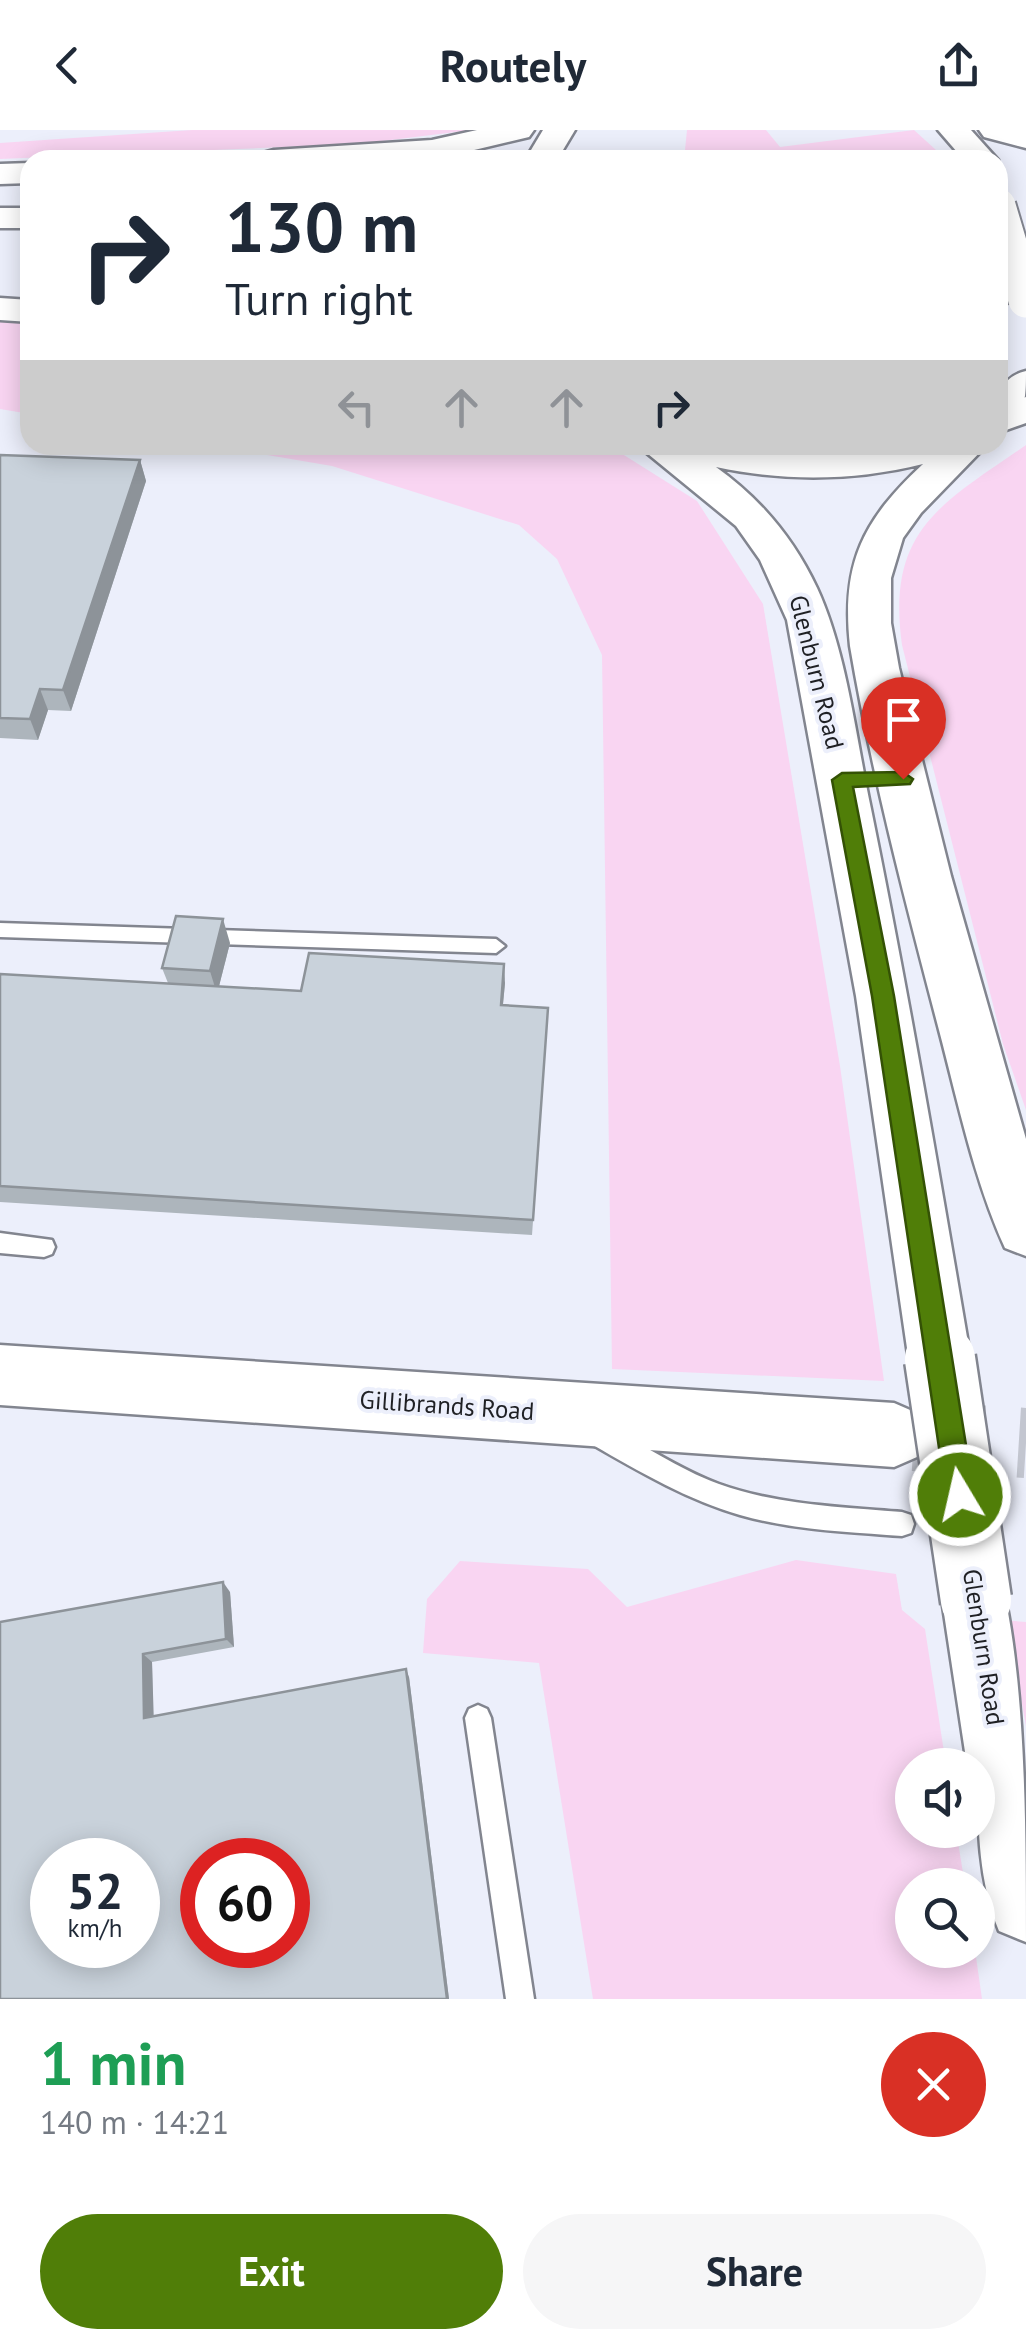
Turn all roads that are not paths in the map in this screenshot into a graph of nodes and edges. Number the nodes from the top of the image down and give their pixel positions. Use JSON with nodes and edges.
{"nodes":[{"id":1,"x":518,"y":130,"type":"edge"},
{"id":2,"x":954,"y":130,"type":"edge"},
{"id":3,"x":995,"y":130,"type":"edge"},
{"id":4,"x":1026,"y":139,"type":"edge"},
{"id":5,"x":432,"y":150,"type":"edge"},
{"id":6,"x":973,"y":150,"type":"edge"},
{"id":7,"x":1008,"y":240,"type":"edge"},
{"id":8,"x":1026,"y":300,"type":"edge"},
{"id":9,"x":1026,"y":382,"type":"edge"},
{"id":10,"x":1008,"y":406,"type":"edge"},
{"id":11,"x":672,"y":455,"type":"edge"},
{"id":12,"x":722,"y":455,"type":"edge"},
{"id":13,"x":904,"y":455,"type":"edge"},
{"id":14,"x":956,"y":455,"type":"edge"},
{"id":15,"x":903,"y":779,"type":"junction"},
{"id":16,"x":842,"y":780,"type":"junction"},
{"id":17,"x":0,"y":930,"type":"edge"},
{"id":18,"x":496,"y":946,"type":"dead end"},
{"id":19,"x":1026,"y":1228,"type":"edge"},
{"id":20,"x":0,"y":1243,"type":"edge"},
{"id":21,"x":44,"y":1248,"type":"dead end"},
{"id":22,"x":0,"y":1375,"type":"edge"},
{"id":23,"x":558,"y":1412,"type":"junction"},
{"id":24,"x":894,"y":1434,"type":"tunnel mouth"},
{"id":25,"x":902,"y":1524,"type":"dead end"},
{"id":26,"x":478,"y":1718,"type":"dead end"},
{"id":27,"x":1026,"y":1904,"type":"edge"},
{"id":28,"x":520,"y":1999,"type":"edge"}],
"edges":[{"from":1,"to":5,"type":"main road"},
{"from":2,"to":6,"type":"main road"},
{"from":3,"to":4,"type":"main road"},
{"from":7,"to":8,"type":"main road","bridge":true},
{"from":9,"to":10,"type":"main road"},
{"from":11,"to":16,"type":"main road","name":"Glenburn Road"},
{"from":12,"to":13,"type":"main road"},
{"from":14,"to":15,"type":"main road"},
{"from":15,"to":16,"type":"main road"},
{"from":15,"to":19,"type":"main road"},
{"from":16,"to":27,"type":"main road","name":"Glenburn Road","bridge":true},
{"from":17,"to":18,"type":"lane"},
{"from":20,"to":21,"type":"lane"},
{"from":22,"to":23,"type":"main road","name":"Gillibrands Road"},
{"from":23,"to":24,"type":"main road","name":"Gillibrands Road"},
{"from":23,"to":25,"type":"lane"},
{"from":26,"to":28,"type":"lane"}]}
